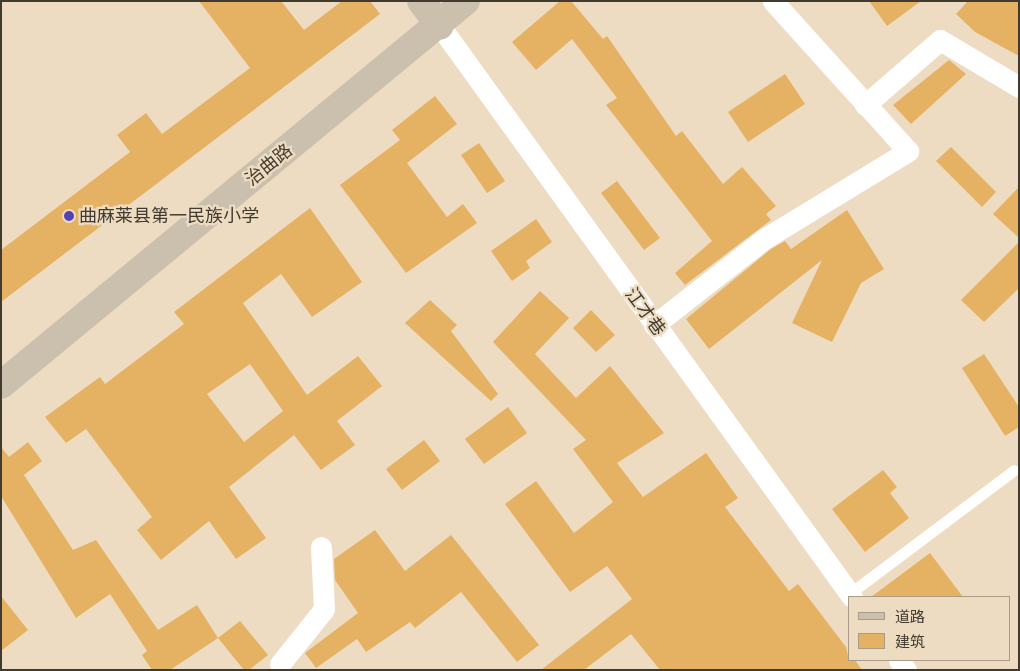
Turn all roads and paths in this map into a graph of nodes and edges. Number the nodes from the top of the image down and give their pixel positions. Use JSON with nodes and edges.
{"nodes":[{"id":1,"x":421,"y":1,"type":"edge"},
{"id":2,"x":466,"y":1,"type":"edge"},
{"id":3,"x":773,"y":1,"type":"edge"},
{"id":4,"x":440,"y":26,"type":"junction"},
{"id":5,"x":1019,"y":87,"type":"edge"},
{"id":6,"x":865,"y":106,"type":"junction"},
{"id":7,"x":654,"y":325,"type":"junction"},
{"id":8,"x":1,"y":385,"type":"edge"},
{"id":9,"x":1014,"y":470,"type":"dead end"},
{"id":10,"x":321,"y":548,"type":"dead end"},
{"id":11,"x":850,"y":596,"type":"edge"},
{"id":12,"x":278,"y":668,"type":"edge"}],
"edges":[{"from":1,"to":4,"type":"main road"},
{"from":2,"to":4,"type":"main road","name":"治曲路"},
{"from":3,"to":6,"type":"street"},
{"from":4,"to":7,"type":"street","name":"江才巷"},
{"from":4,"to":8,"type":"main road","name":"治曲路"},
{"from":5,"to":6,"type":"street"},
{"from":6,"to":7,"type":"street"},
{"from":7,"to":11,"type":"street","name":"江才巷"},
{"from":9,"to":11,"type":"lane"},
{"from":10,"to":12,"type":"street"}]}
